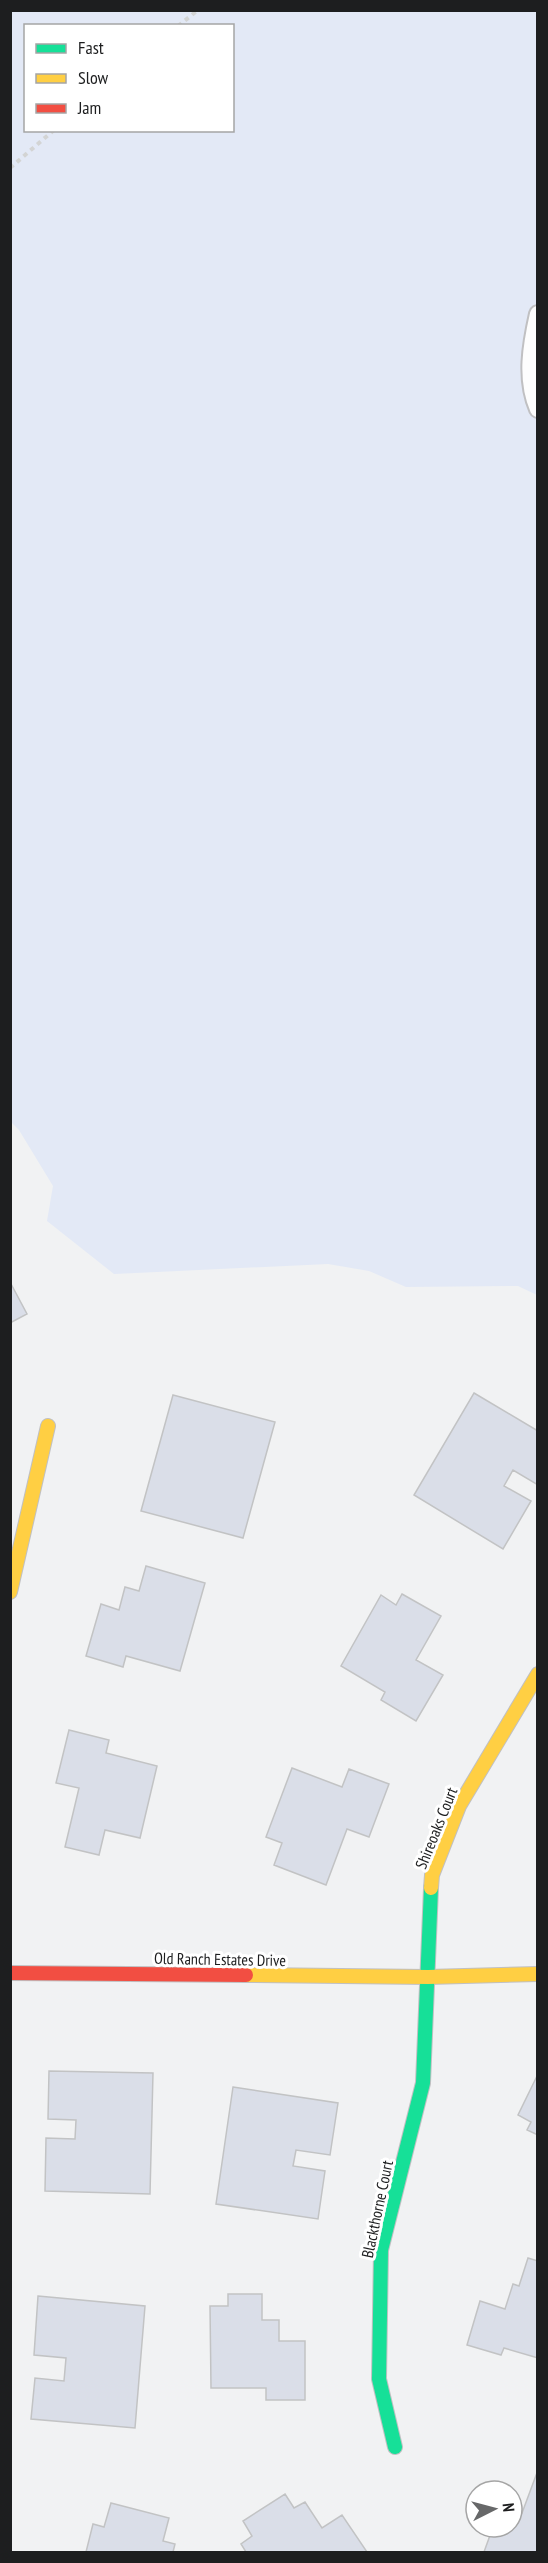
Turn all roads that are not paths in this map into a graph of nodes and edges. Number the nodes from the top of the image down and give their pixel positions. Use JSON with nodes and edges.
{"nodes":[{"id":1,"x":537,"y":314,"type":"edge"},
{"id":2,"x":537,"y":409,"type":"edge"},
{"id":3,"x":48,"y":1426,"type":"dead end"},
{"id":4,"x":10,"y":1592,"type":"edge"},
{"id":5,"x":537,"y":1674,"type":"edge"},
{"id":6,"x":10,"y":1973,"type":"edge"},
{"id":7,"x":537,"y":1974,"type":"edge"},
{"id":8,"x":428,"y":1977,"type":"junction"},
{"id":9,"x":395,"y":2447,"type":"dead end"}],
"edges":[{"from":1,"to":2,"type":"lane"},
{"from":3,"to":4,"type":"street"},
{"from":5,"to":8,"type":"street","name":"Shireoaks Court"},
{"from":6,"to":8,"type":"street","name":"Old Ranch Estates Drive"},
{"from":7,"to":8,"type":"street","name":"Old Ranch Estates Drive"},
{"from":8,"to":9,"type":"street","name":"Blackthorne Court"}]}
